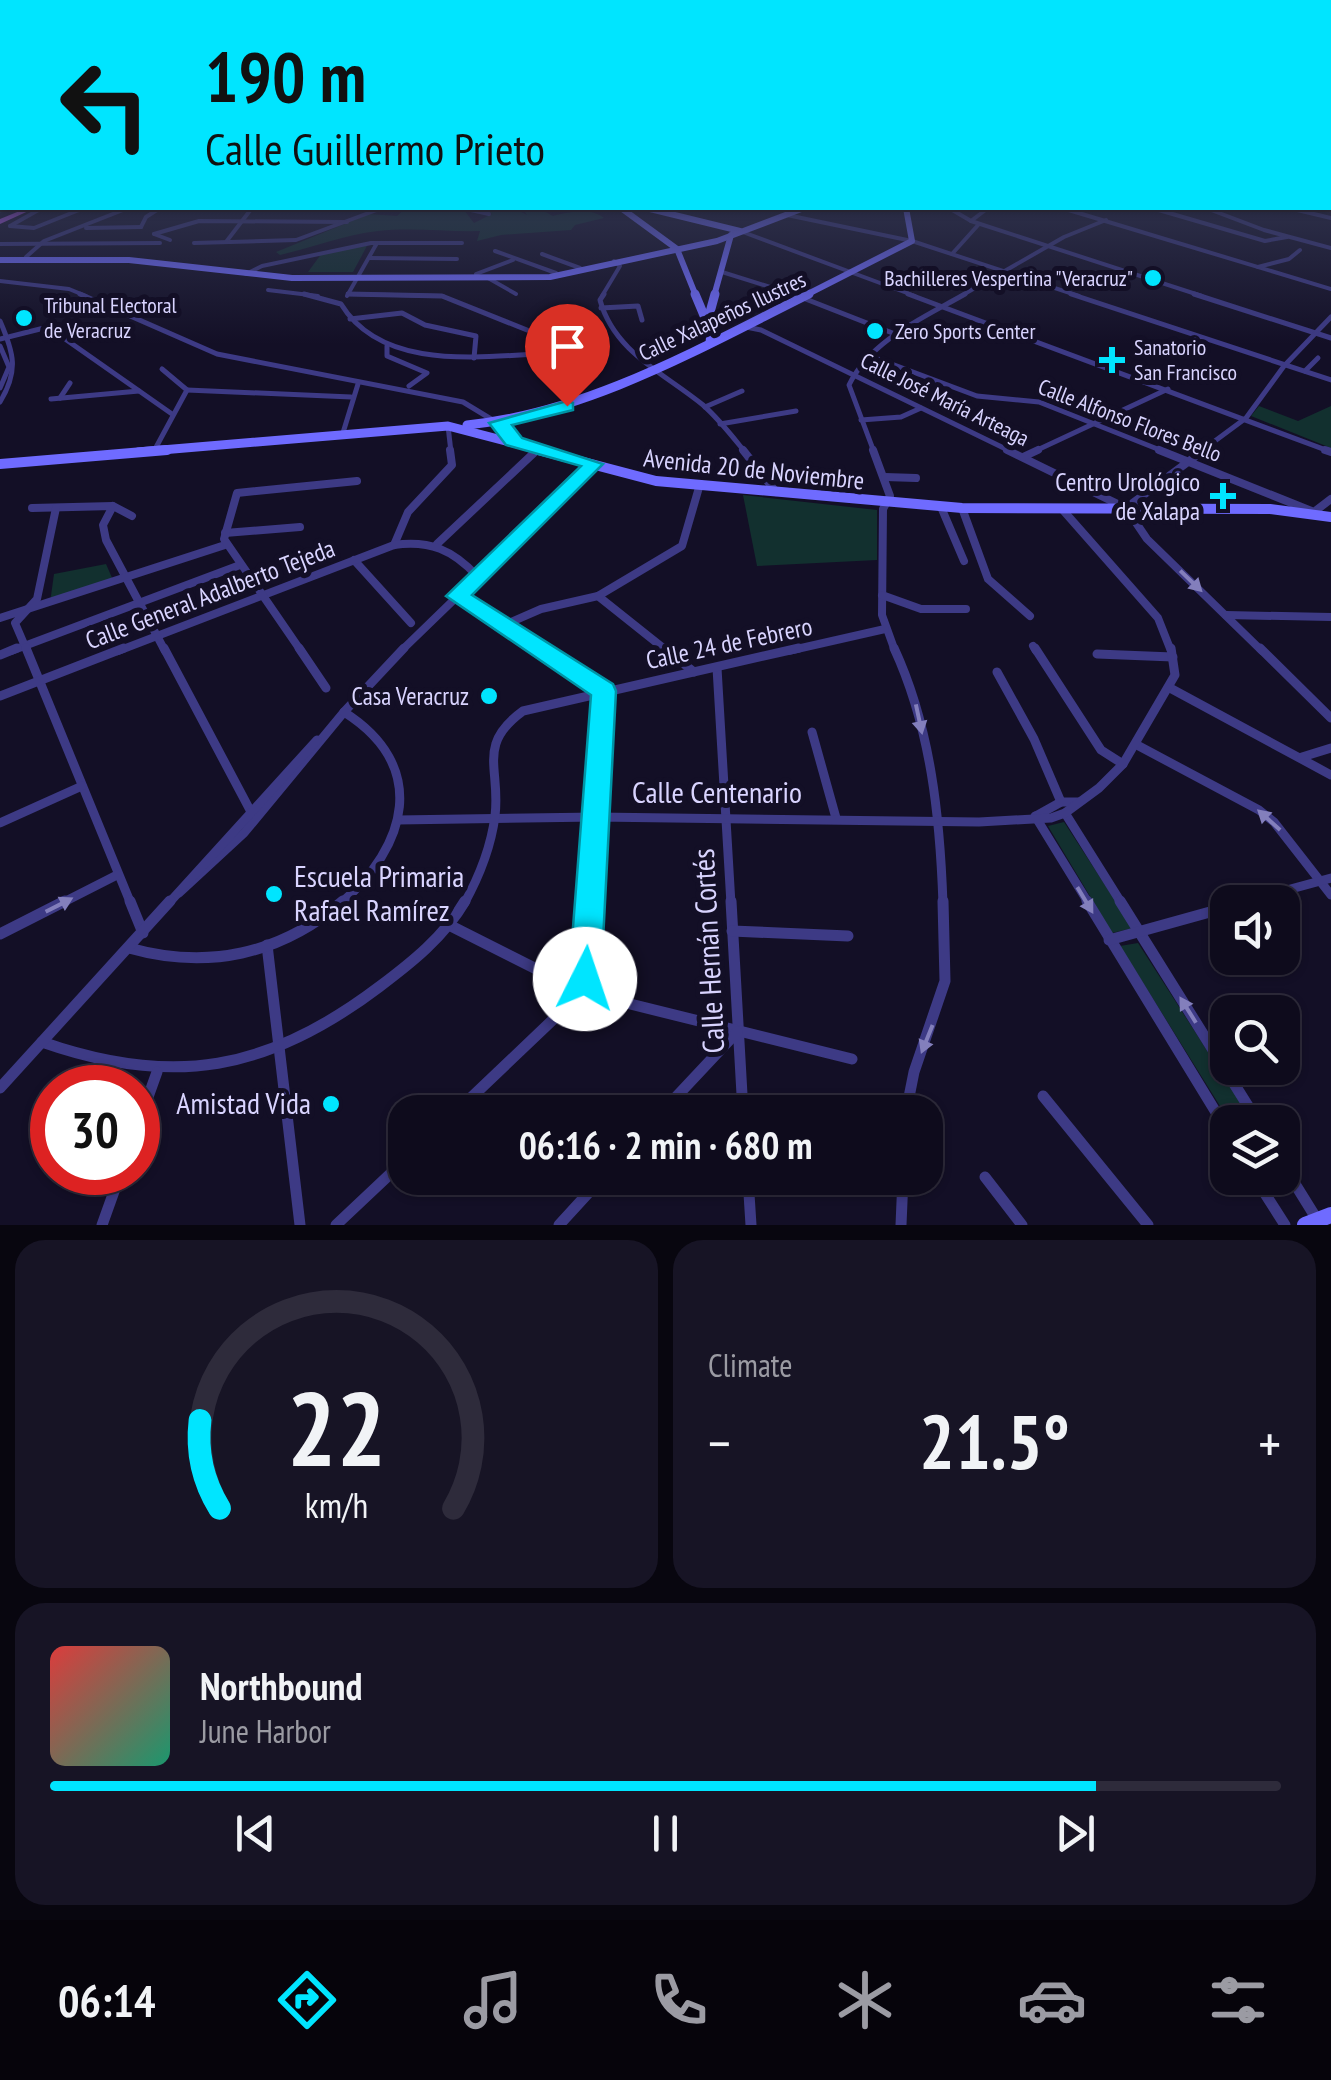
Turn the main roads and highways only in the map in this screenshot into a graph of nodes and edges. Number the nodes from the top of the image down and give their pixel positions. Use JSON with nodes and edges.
{"nodes":[{"id":1,"x":651,"y":230,"type":"edge"},
{"id":2,"x":726,"y":230,"type":"edge"},
{"id":3,"x":744,"y":230,"type":"edge"},
{"id":4,"x":910,"y":230,"type":"edge"},
{"id":5,"x":736,"y":233,"type":"junction"},
{"id":6,"x":676,"y":248,"type":"junction"},
{"id":7,"x":0,"y":259,"type":"edge"},
{"id":8,"x":616,"y":262,"type":"junction"},
{"id":9,"x":249,"y":272,"type":"junction"},
{"id":10,"x":360,"y":276,"type":"junction"},
{"id":11,"x":709,"y":333,"type":"junction"},
{"id":12,"x":498,"y":423,"type":"junction"},
{"id":13,"x":448,"y":426,"type":"junction"},
{"id":14,"x":484,"y":434,"type":"junction"},
{"id":15,"x":513,"y":441,"type":"junction"},
{"id":16,"x":0,"y":464,"type":"edge"},
{"id":17,"x":1331,"y":516,"type":"edge"}],
"edges":[{"from":1,"to":6,"type":"main road"},
{"from":2,"to":5,"type":"main road"},
{"from":3,"to":5,"type":"main road"},
{"from":4,"to":11,"type":"main road","name":"Calle Xalapeños Ilustres"},
{"from":5,"to":6,"type":"main road"},
{"from":5,"to":11,"type":"main road"},
{"from":6,"to":8,"type":"main road"},
{"from":6,"to":11,"type":"main road"},
{"from":7,"to":9,"type":"main road"},
{"from":7,"to":9,"type":"main road"},
{"from":8,"to":10,"type":"main road"},
{"from":8,"to":10,"type":"main road"},
{"from":9,"to":10,"type":"main road"},
{"from":11,"to":12,"type":"main road","name":"Calle Xalapeños Ilustres"},
{"from":12,"to":13,"type":"main road","name":"Calle Xalapeños Ilustres"},
{"from":12,"to":14,"type":"main road"},
{"from":12,"to":15,"type":"main road"},
{"from":13,"to":14,"type":"main road","name":"Avenida 20 de Noviembre"},
{"from":13,"to":16,"type":"main road","name":"Avenida 20 de Noviembre"},
{"from":14,"to":15,"type":"main road","name":"Avenida 20 de Noviembre"},
{"from":15,"to":17,"type":"main road","name":"Avenida 20 de Noviembre"}]}
